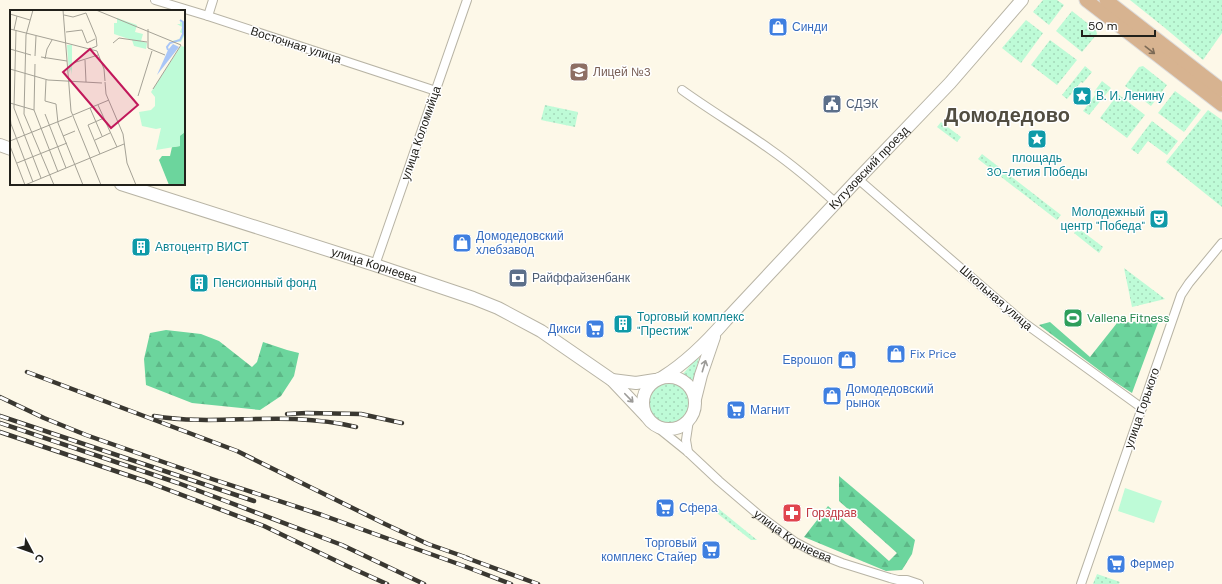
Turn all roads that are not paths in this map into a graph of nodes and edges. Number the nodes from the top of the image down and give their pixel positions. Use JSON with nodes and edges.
{"nodes":[{"id":1,"x":155,"y":0,"type":"edge"},
{"id":2,"x":213,"y":0,"type":"edge"},
{"id":3,"x":467,"y":0,"type":"edge"},
{"id":4,"x":1022,"y":0,"type":"edge"},
{"id":5,"x":1086,"y":0,"type":"edge"},
{"id":6,"x":1106,"y":0,"type":"edge"},
{"id":7,"x":208,"y":16,"type":"junction"},
{"id":8,"x":682,"y":90,"type":"dead end"},
{"id":9,"x":1222,"y":90,"type":"edge"},
{"id":10,"x":436,"y":91,"type":"junction"},
{"id":11,"x":1222,"y":105,"type":"edge"},
{"id":12,"x":0,"y":145,"type":"edge"},
{"id":13,"x":10,"y":149,"type":"edge"},
{"id":14,"x":858,"y":179,"type":"junction"},
{"id":15,"x":124,"y":185,"type":"edge"},
{"id":16,"x":836,"y":202,"type":"junction"},
{"id":17,"x":1222,"y":243,"type":"edge"},
{"id":18,"x":375,"y":265,"type":"junction"},
{"id":19,"x":715,"y":334,"type":"junction"},
{"id":20,"x":659,"y":379,"type":"junction"},
{"id":21,"x":612,"y":380,"type":"junction"},
{"id":22,"x":695,"y":400,"type":"junction"},
{"id":23,"x":1142,"y":408,"type":"junction"},
{"id":24,"x":646,"y":416,"type":"junction"},
{"id":25,"x":689,"y":420,"type":"junction"},
{"id":26,"x":657,"y":426,"type":"junction"},
{"id":27,"x":688,"y":452,"type":"junction"},
{"id":28,"x":919,"y":584,"type":"edge"},
{"id":29,"x":1081,"y":584,"type":"edge"}],
"edges":[{"from":1,"to":7,"type":"street","name":"Восточная улица"},
{"from":2,"to":7,"type":"street"},
{"from":3,"to":10,"type":"street","name":"улица Коломийца"},
{"from":4,"to":14,"type":"street","name":"Кутузовский проезд"},
{"from":5,"to":11,"type":"main road","one_way":true},
{"from":6,"to":9,"type":"main road"},
{"from":7,"to":10,"type":"street","name":"Восточная улица"},
{"from":8,"to":16,"type":"street"},
{"from":10,"to":18,"type":"street","name":"улица Коломийца"},
{"from":12,"to":13,"type":"street"},
{"from":14,"to":16,"type":"street","name":"Кутузовский проезд"},
{"from":14,"to":23,"type":"street","name":"Школьная улица"},
{"from":15,"to":18,"type":"street","name":"улица Корнеева"},
{"from":16,"to":19,"type":"street","name":"Кутузовский проезд"},
{"from":17,"to":23,"type":"street","name":"улица Горького"},
{"from":18,"to":21,"type":"street","name":"улица Корнеева"},
{"from":19,"to":20,"type":"street"},
{"from":22,"to":19,"type":"street","one_way":true},
{"from":20,"to":21,"type":"street"},
{"from":20,"to":22,"type":"street"},
{"from":20,"to":24,"type":"street"},
{"from":21,"to":24,"type":"street","name":"улица Корнеева","one_way":true},
{"from":22,"to":25,"type":"street"},
{"from":23,"to":29,"type":"street","name":"улица Горького"},
{"from":24,"to":26,"type":"street"},
{"from":25,"to":26,"type":"street"},
{"from":25,"to":27,"type":"street"},
{"from":26,"to":27,"type":"street","name":"улица Корнеева"},
{"from":27,"to":28,"type":"street","name":"улица Корнеева"}]}
